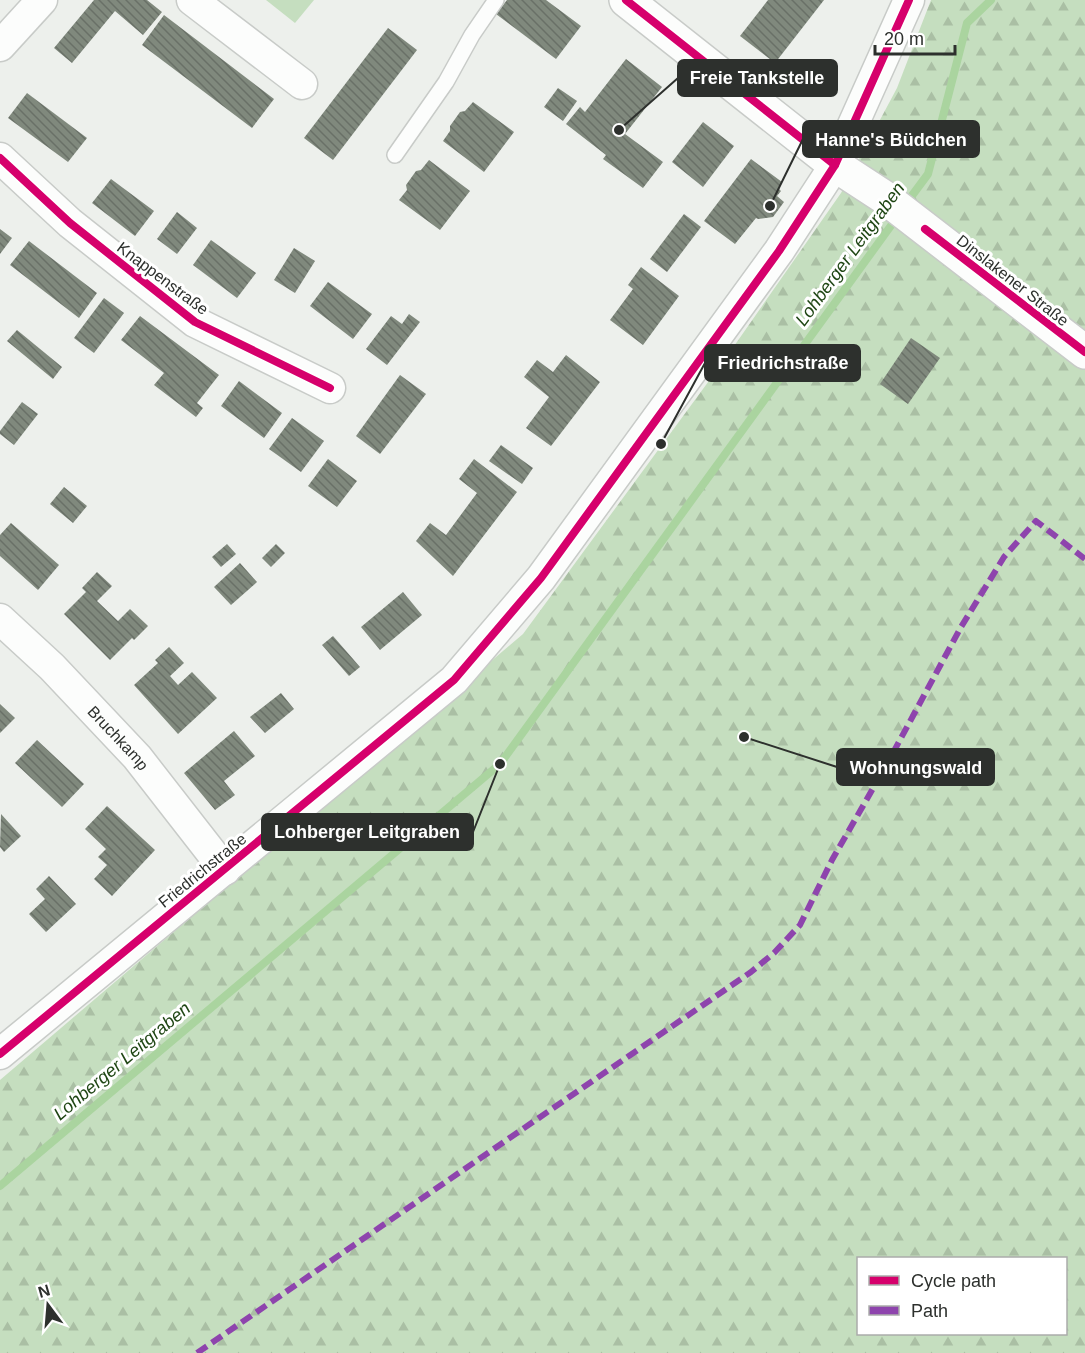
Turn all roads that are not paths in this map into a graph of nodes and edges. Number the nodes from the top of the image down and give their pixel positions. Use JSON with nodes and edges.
{"nodes":[{"id":1,"x":42,"y":0,"type":"edge"},
{"id":2,"x":192,"y":0,"type":"edge"},
{"id":3,"x":496,"y":0,"type":"edge"},
{"id":4,"x":626,"y":0,"type":"edge"},
{"id":5,"x":909,"y":0,"type":"edge"},
{"id":6,"x":0,"y":46,"type":"edge"},
{"id":7,"x":302,"y":84,"type":"dead end"},
{"id":8,"x":395,"y":155,"type":"dead end"},
{"id":9,"x":0,"y":158,"type":"edge"},
{"id":10,"x":835,"y":165,"type":"junction"},
{"id":11,"x":1085,"y":352,"type":"edge"},
{"id":12,"x":330,"y":388,"type":"dead end"},
{"id":13,"x":0,"y":620,"type":"edge"},
{"id":14,"x":225,"y":870,"type":"junction"},
{"id":15,"x":0,"y":1054,"type":"edge"}],
"edges":[{"from":1,"to":6,"type":"street"},
{"from":2,"to":7,"type":"street"},
{"from":3,"to":8,"type":"lane"},
{"from":4,"to":10,"type":"main road","name":"Dinslakener Straße"},
{"from":5,"to":10,"type":"street","name":"Friedrichstraße"},
{"from":9,"to":12,"type":"street","name":"Knappenstraße"},
{"from":10,"to":11,"type":"main road","name":"Dinslakener Straße"},
{"from":10,"to":14,"type":"street","name":"Friedrichstraße"},
{"from":13,"to":14,"type":"street","name":"Bruchkamp"},
{"from":14,"to":15,"type":"street","name":"Friedrichstraße"}]}
